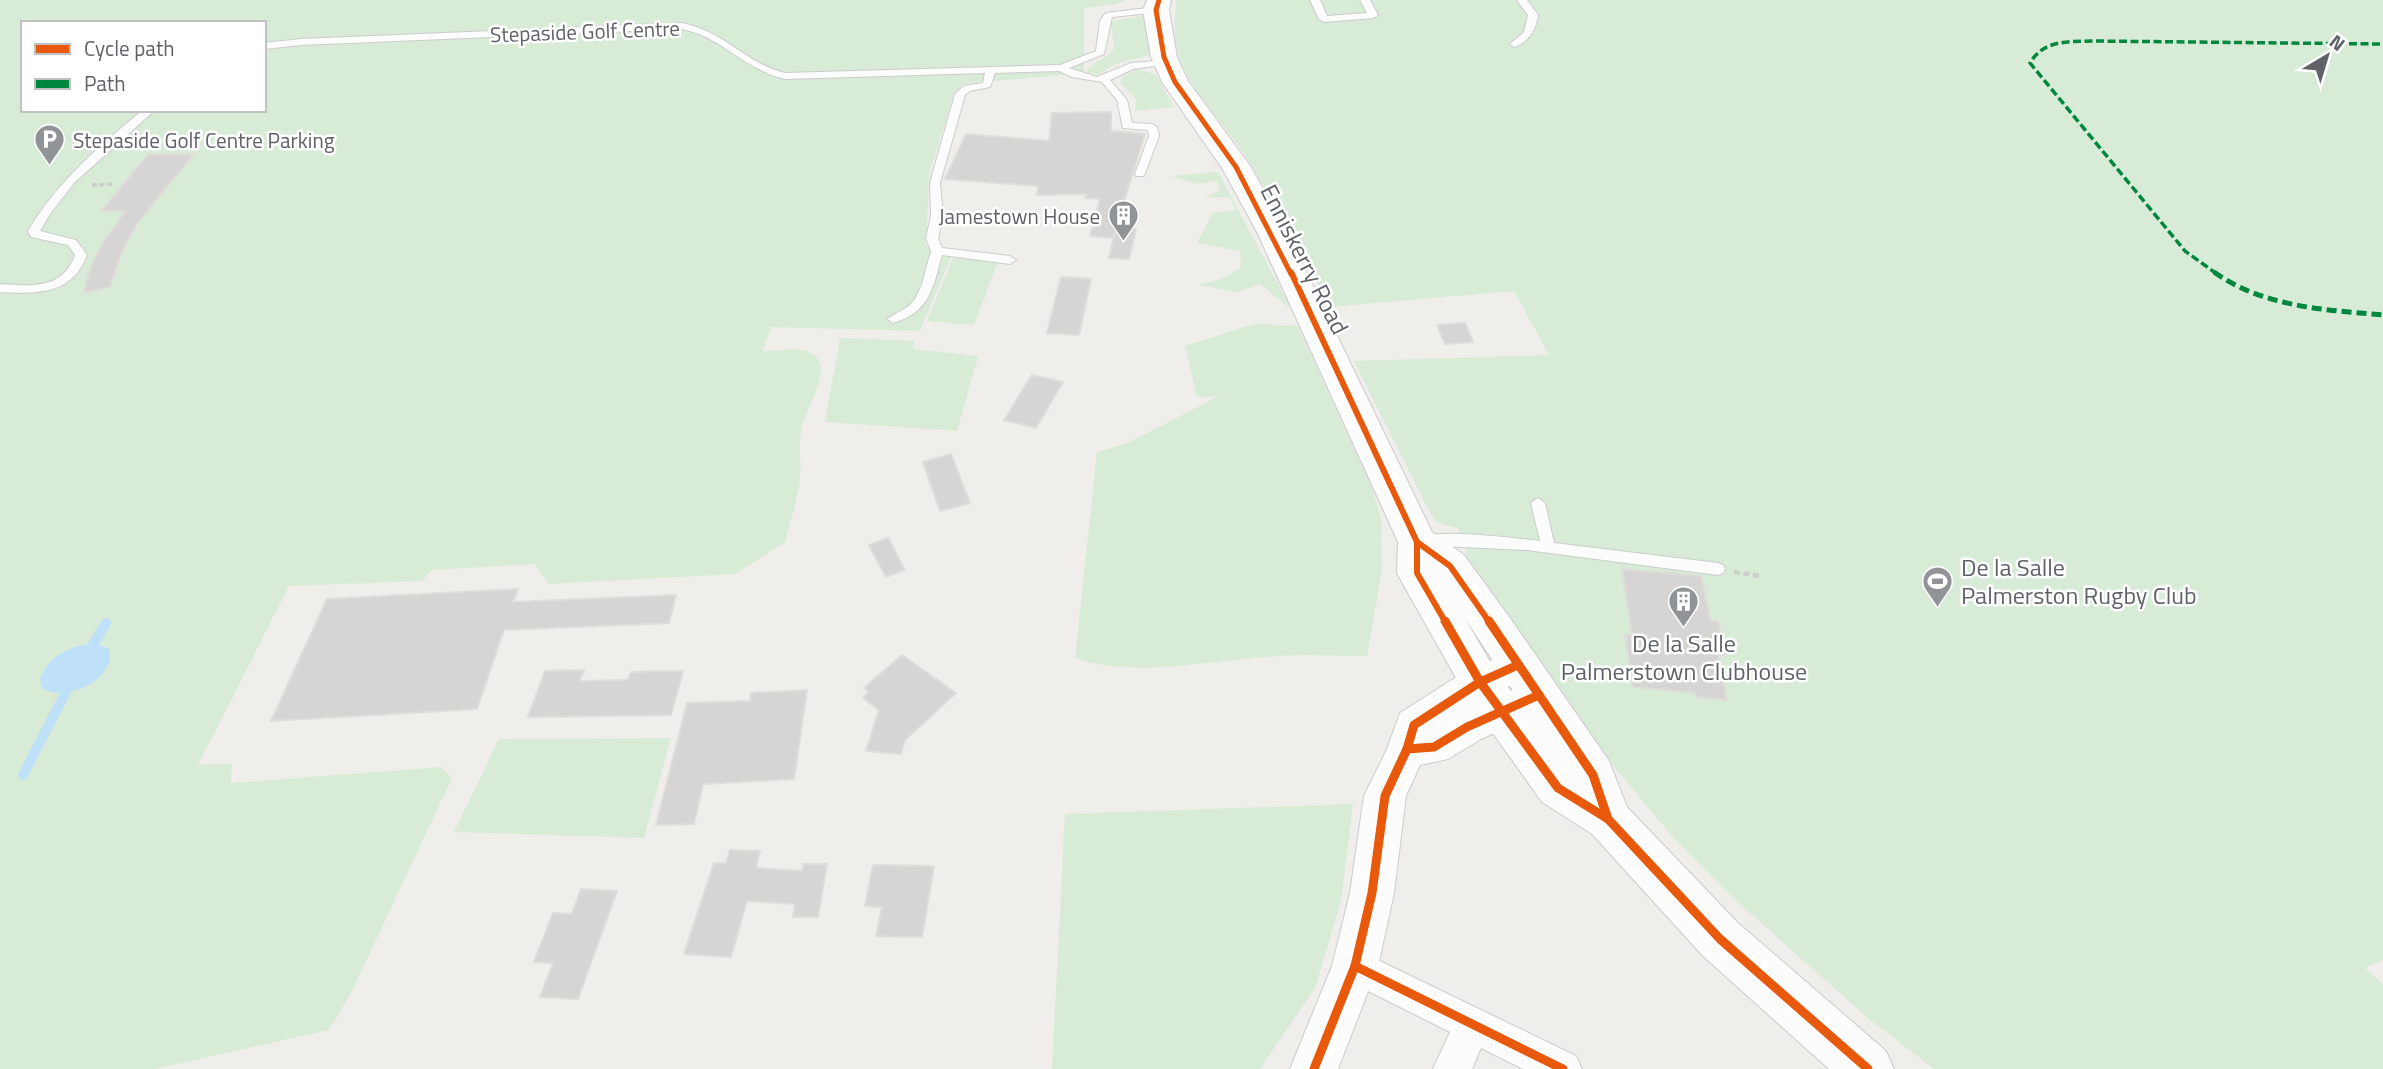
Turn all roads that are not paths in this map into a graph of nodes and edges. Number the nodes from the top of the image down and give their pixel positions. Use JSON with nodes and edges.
{"nodes":[{"id":1,"x":1315,"y":0,"type":"edge"},
{"id":2,"x":1365,"y":0,"type":"edge"},
{"id":3,"x":1522,"y":0,"type":"edge"},
{"id":4,"x":1158,"y":5,"type":"edge"},
{"id":5,"x":1515,"y":44,"type":"dead end"},
{"id":6,"x":266,"y":46,"type":"edge"},
{"id":7,"x":1166,"y":62,"type":"junction"},
{"id":8,"x":1061,"y":68,"type":"junction"},
{"id":9,"x":991,"y":70,"type":"junction"},
{"id":10,"x":1104,"y":79,"type":"junction"},
{"id":11,"x":148,"y":112,"type":"edge"},
{"id":12,"x":1140,"y":174,"type":"dead end"},
{"id":13,"x":937,"y":251,"type":"junction"},
{"id":14,"x":1010,"y":260,"type":"dead end"},
{"id":15,"x":0,"y":288,"type":"edge"},
{"id":16,"x":893,"y":319,"type":"dead end"},
{"id":17,"x":1538,"y":503,"type":"dead end"},
{"id":18,"x":1417,"y":542,"type":"junction"},
{"id":19,"x":1548,"y":547,"type":"junction"},
{"id":20,"x":1718,"y":569,"type":"road end"},
{"id":21,"x":1510,"y":688,"type":"junction"},
{"id":22,"x":1355,"y":966,"type":"junction"},
{"id":23,"x":1473,"y":1025,"type":"junction"},
{"id":24,"x":1314,"y":1069,"type":"edge"},
{"id":25,"x":1452,"y":1069,"type":"edge"},
{"id":26,"x":1563,"y":1069,"type":"edge"},
{"id":27,"x":1868,"y":1069,"type":"edge"}],
"edges":[{"from":1,"to":2,"type":"lane"},
{"from":3,"to":5,"type":"lane"},
{"from":4,"to":7,"type":"main road","name":"Enniskerry Road"},
{"from":4,"to":8,"type":"lane"},
{"from":6,"to":9,"type":"lane","name":"Stepaside Golf Centre"},
{"from":7,"to":10,"type":"lane"},
{"from":7,"to":18,"type":"main road","name":"Enniskerry Road"},
{"from":8,"to":9,"type":"lane","name":"Stepaside Golf Centre"},
{"from":8,"to":10,"type":"lane"},
{"from":9,"to":13,"type":"lane"},
{"from":10,"to":12,"type":"lane"},
{"from":11,"to":15,"type":"lane"},
{"from":13,"to":14,"type":"lane"},
{"from":13,"to":16,"type":"lane"},
{"from":17,"to":19,"type":"lane"},
{"from":18,"to":19,"type":"lane"},
{"from":18,"to":21,"type":"main road","name":"Enniskerry Road"},
{"from":19,"to":20,"type":"lane"},
{"from":21,"to":22,"type":"street"},
{"from":21,"to":27,"type":"main road","name":"Enniskerry Road"},
{"from":22,"to":23,"type":"street"},
{"from":22,"to":24,"type":"street"},
{"from":23,"to":25,"type":"street"},
{"from":23,"to":26,"type":"street"}]}
